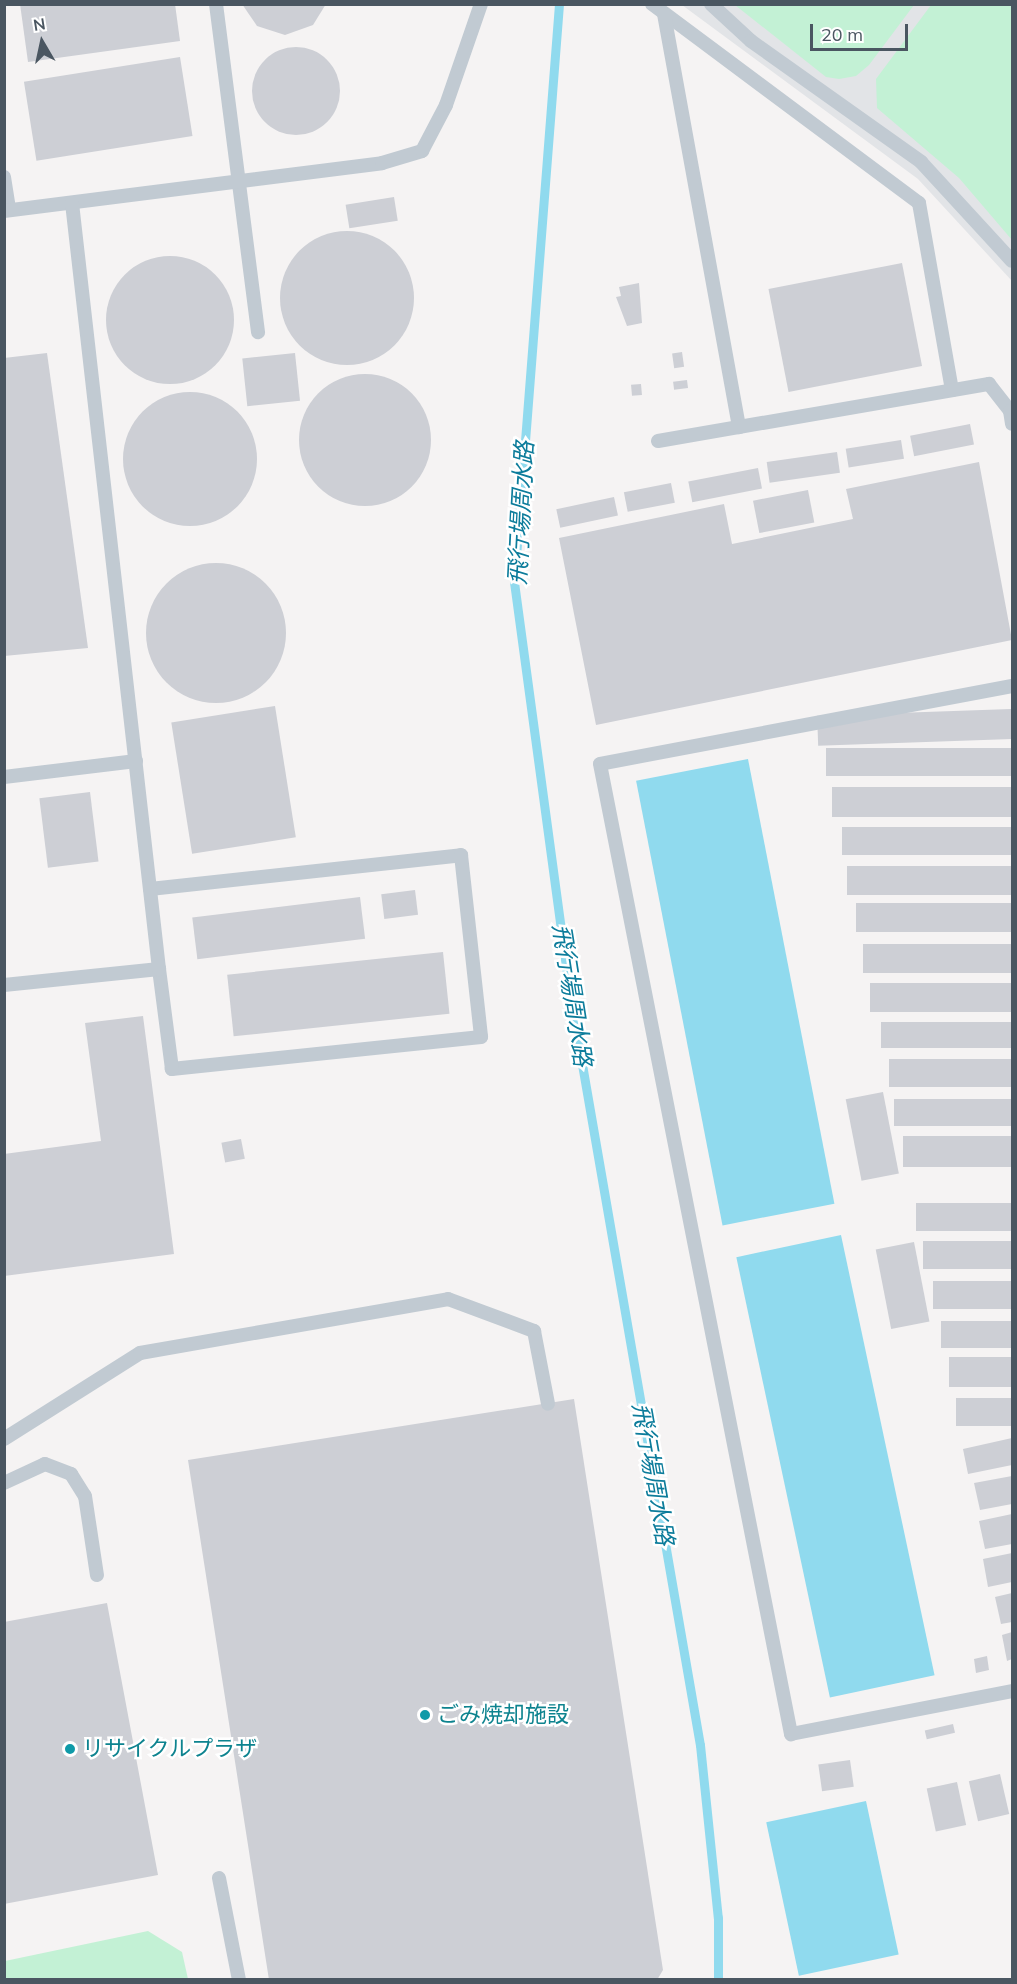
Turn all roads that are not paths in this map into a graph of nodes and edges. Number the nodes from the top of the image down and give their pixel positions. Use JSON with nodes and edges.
{"nodes":[{"id":1,"x":216,"y":4,"type":"edge"},
{"id":2,"x":481,"y":4,"type":"edge"},
{"id":3,"x":652,"y":4,"type":"edge"},
{"id":4,"x":711,"y":4,"type":"edge"},
{"id":5,"x":664,"y":14,"type":"junction"},
{"id":6,"x":4,"y":177,"type":"edge"},
{"id":7,"x":240,"y":181,"type":"junction"},
{"id":8,"x":72,"y":202,"type":"junction"},
{"id":9,"x":7,"y":211,"type":"edge"},
{"id":10,"x":1012,"y":261,"type":"edge"},
{"id":11,"x":258,"y":332,"type":"dead end"},
{"id":12,"x":952,"y":390,"type":"junction"},
{"id":13,"x":1012,"y":424,"type":"edge"},
{"id":14,"x":739,"y":427,"type":"junction"},
{"id":15,"x":658,"y":441,"type":"dead end"},
{"id":16,"x":1012,"y":686,"type":"edge"},
{"id":17,"x":136,"y":761,"type":"junction"},
{"id":18,"x":4,"y":777,"type":"edge"},
{"id":19,"x":150,"y":889,"type":"junction"},
{"id":20,"x":159,"y":969,"type":"junction"},
{"id":21,"x":4,"y":985,"type":"edge"},
{"id":22,"x":548,"y":1404,"type":"dead end"},
{"id":23,"x":4,"y":1439,"type":"edge"},
{"id":24,"x":4,"y":1482,"type":"edge"},
{"id":25,"x":97,"y":1575,"type":"dead end"},
{"id":26,"x":1012,"y":1691,"type":"edge"},
{"id":27,"x":219,"y":1878,"type":"dead end"},
{"id":28,"x":239,"y":1980,"type":"edge"}],
"edges":[{"from":1,"to":7,"type":"lane"},
{"from":2,"to":7,"type":"lane"},
{"from":3,"to":5,"type":"lane"},
{"from":4,"to":10,"type":"lane"},
{"from":5,"to":12,"type":"lane"},
{"from":5,"to":14,"type":"lane"},
{"from":6,"to":9,"type":"lane"},
{"from":7,"to":8,"type":"lane"},
{"from":7,"to":11,"type":"lane"},
{"from":8,"to":9,"type":"lane"},
{"from":8,"to":17,"type":"lane"},
{"from":12,"to":13,"type":"lane"},
{"from":12,"to":14,"type":"lane"},
{"from":14,"to":15,"type":"lane"},
{"from":16,"to":26,"type":"lane"},
{"from":17,"to":18,"type":"lane"},
{"from":17,"to":19,"type":"lane"},
{"from":19,"to":20,"type":"lane"},
{"from":19,"to":20,"type":"lane"},
{"from":20,"to":21,"type":"lane"},
{"from":22,"to":23,"type":"lane"},
{"from":24,"to":25,"type":"lane"},
{"from":27,"to":28,"type":"lane"}]}
